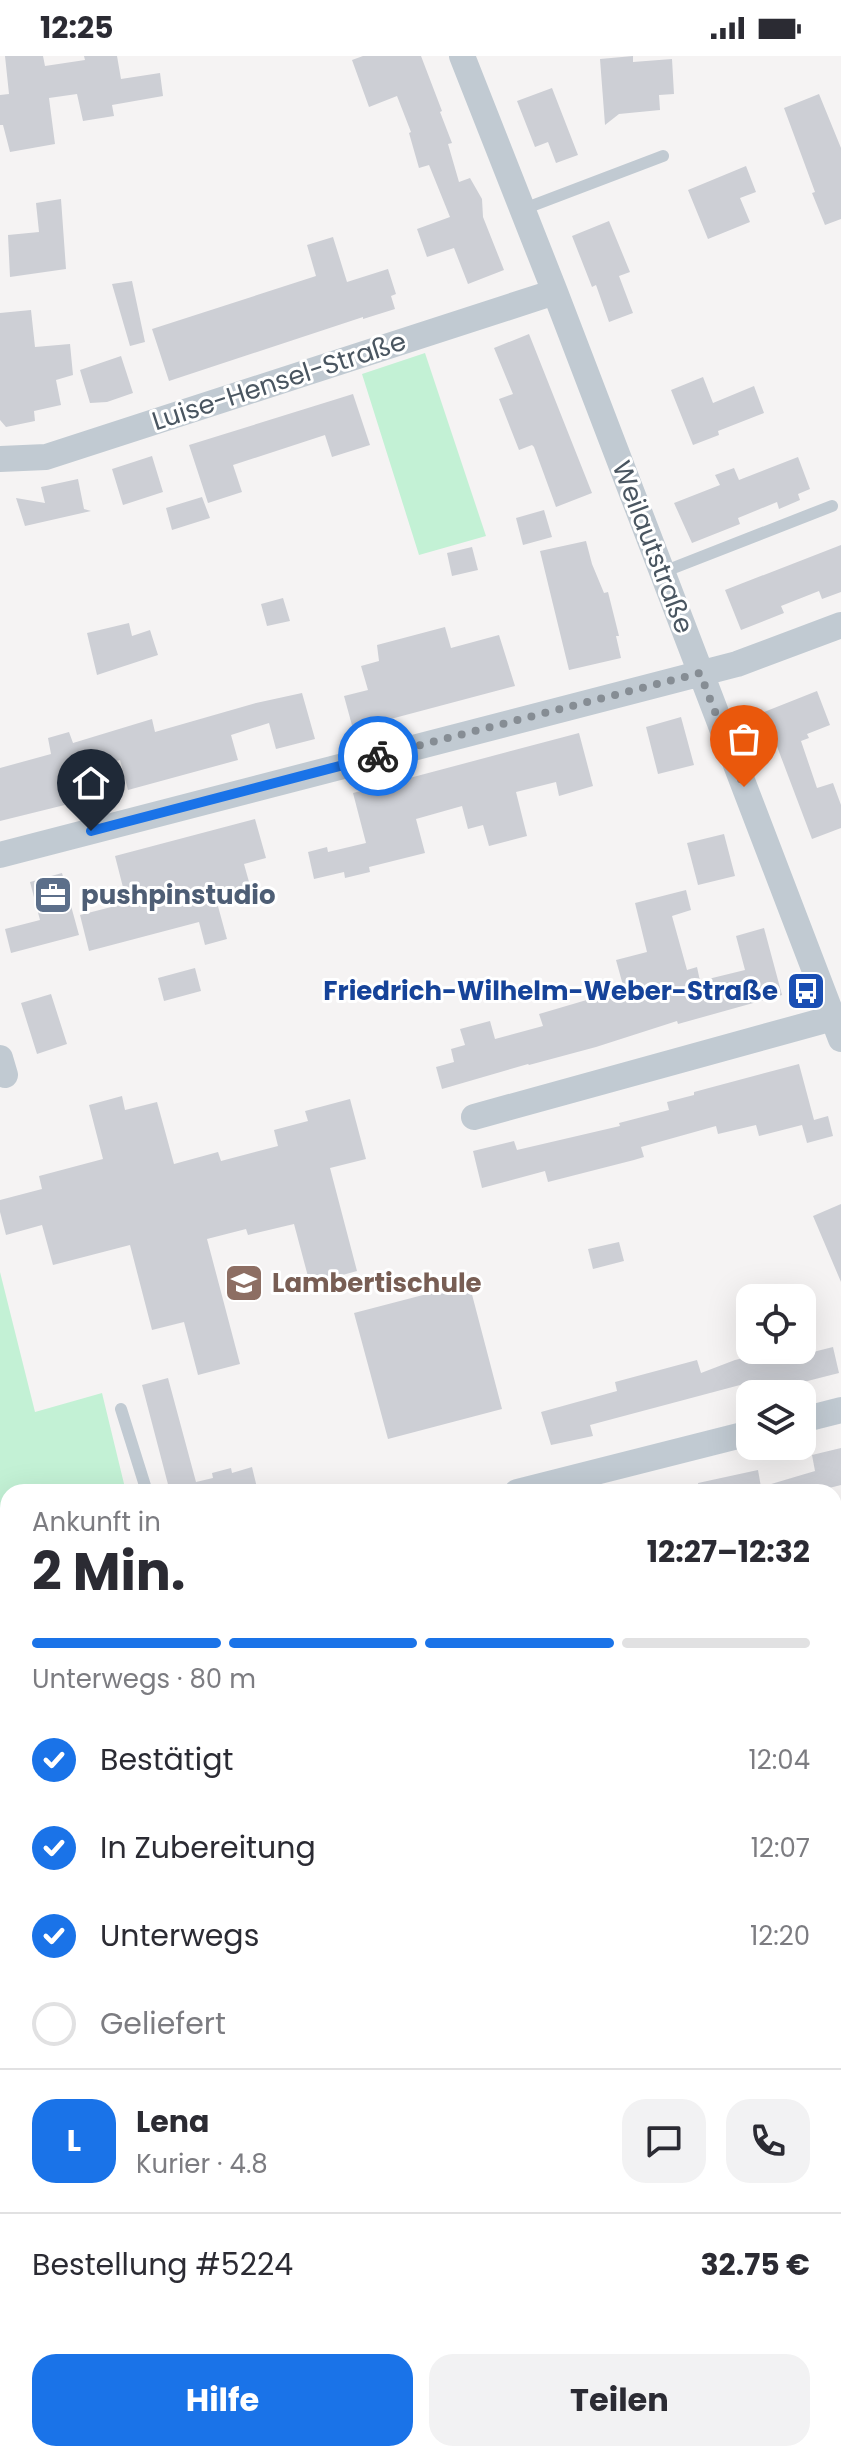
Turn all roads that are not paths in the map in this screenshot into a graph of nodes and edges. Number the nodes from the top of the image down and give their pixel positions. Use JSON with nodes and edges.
{"nodes":[{"id":1,"x":462,"y":56,"type":"edge"},
{"id":2,"x":663,"y":156,"type":"dead end"},
{"id":3,"x":521,"y":210,"type":"junction"},
{"id":4,"x":555,"y":292,"type":"junction"},
{"id":5,"x":0,"y":459,"type":"edge"},
{"id":6,"x":832,"y":506,"type":"dead end"},
{"id":7,"x":663,"y":572,"type":"junction"},
{"id":8,"x":841,"y":625,"type":"edge"},
{"id":9,"x":700,"y":673,"type":"junction"},
{"id":10,"x":0,"y":855,"type":"edge"},
{"id":11,"x":837,"y":1028,"type":"edge"},
{"id":12,"x":474,"y":1117,"type":"dead end"},
{"id":13,"x":121,"y":1409,"type":"dead end"},
{"id":14,"x":841,"y":1410,"type":"edge"},
{"id":15,"x":816,"y":1416,"type":"edge"},
{"id":16,"x":736,"y":1437,"type":"edge"},
{"id":17,"x":591,"y":1483,"type":"edge"},
{"id":18,"x":144,"y":1484,"type":"edge"}],
"edges":[{"from":1,"to":3,"type":"street","name":"Weilautstraße"},
{"from":2,"to":3,"type":"lane"},
{"from":3,"to":4,"type":"street","name":"Weilautstraße"},
{"from":4,"to":5,"type":"street","name":"Luise-Hensel-Straße"},
{"from":4,"to":7,"type":"street","name":"Weilautstraße"},
{"from":6,"to":7,"type":"lane"},
{"from":7,"to":9,"type":"street","name":"Weilautstraße"},
{"from":8,"to":9,"type":"street"},
{"from":9,"to":10,"type":"street"},
{"from":9,"to":11,"type":"street","name":"Weilautstraße"},
{"from":11,"to":12,"type":"street"},
{"from":13,"to":18,"type":"lane"},
{"from":14,"to":15,"type":"street"},
{"from":16,"to":17,"type":"street"}]}
